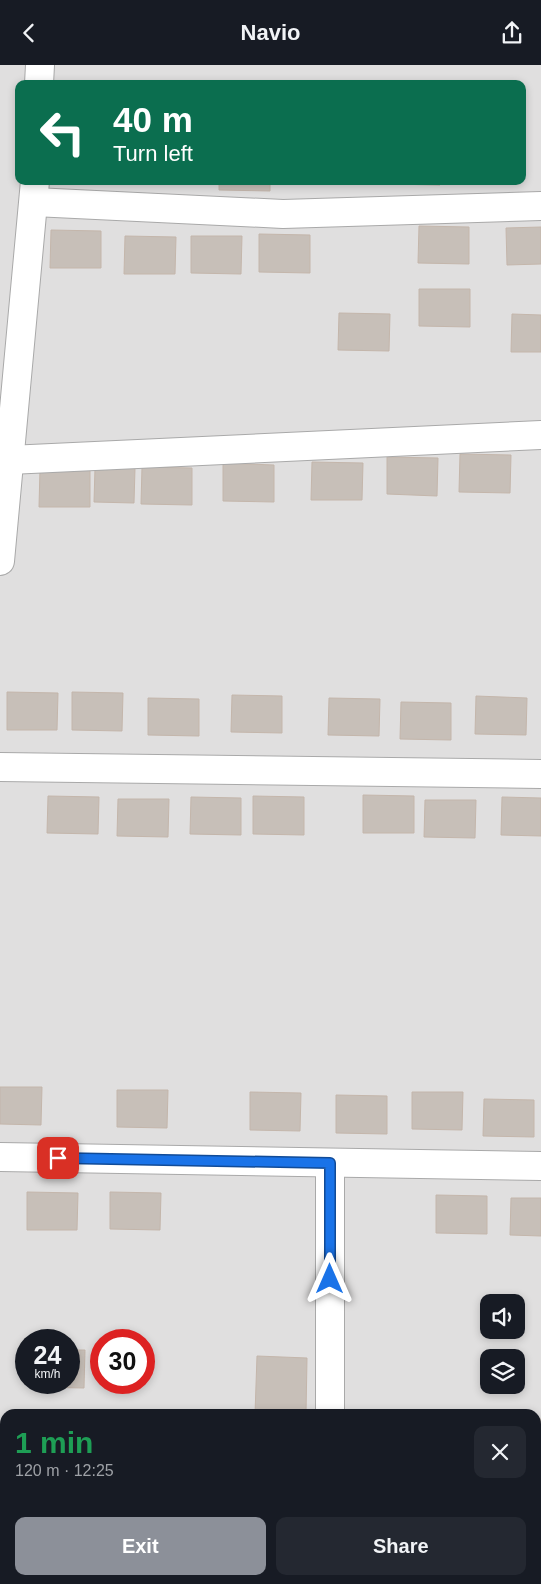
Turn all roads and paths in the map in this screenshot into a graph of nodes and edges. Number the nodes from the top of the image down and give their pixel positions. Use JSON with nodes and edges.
{"nodes":[{"id":1,"x":40,"y":65,"type":"edge"},
{"id":2,"x":39,"y":80,"type":"edge"},
{"id":3,"x":34,"y":192,"type":"edge"},
{"id":4,"x":541,"y":206,"type":"edge"},
{"id":5,"x":541,"y":435,"type":"edge"},
{"id":6,"x":9,"y":460,"type":"junction"},
{"id":7,"x":0,"y":561,"type":"edge"},
{"id":8,"x":0,"y":767,"type":"edge"},
{"id":9,"x":541,"y":774,"type":"edge"},
{"id":10,"x":0,"y":1157,"type":"edge"},
{"id":11,"x":330,"y":1163,"type":"junction"},
{"id":12,"x":541,"y":1167,"type":"edge"},
{"id":13,"x":330,"y":1409,"type":"edge"}],
"edges":[{"from":1,"to":2,"type":"street"},
{"from":3,"to":4,"type":"street"},
{"from":3,"to":6,"type":"street"},
{"from":5,"to":6,"type":"street"},
{"from":6,"to":7,"type":"street"},
{"from":8,"to":9,"type":"street"},
{"from":10,"to":11,"type":"street"},
{"from":11,"to":12,"type":"street"},
{"from":11,"to":13,"type":"street"}]}
